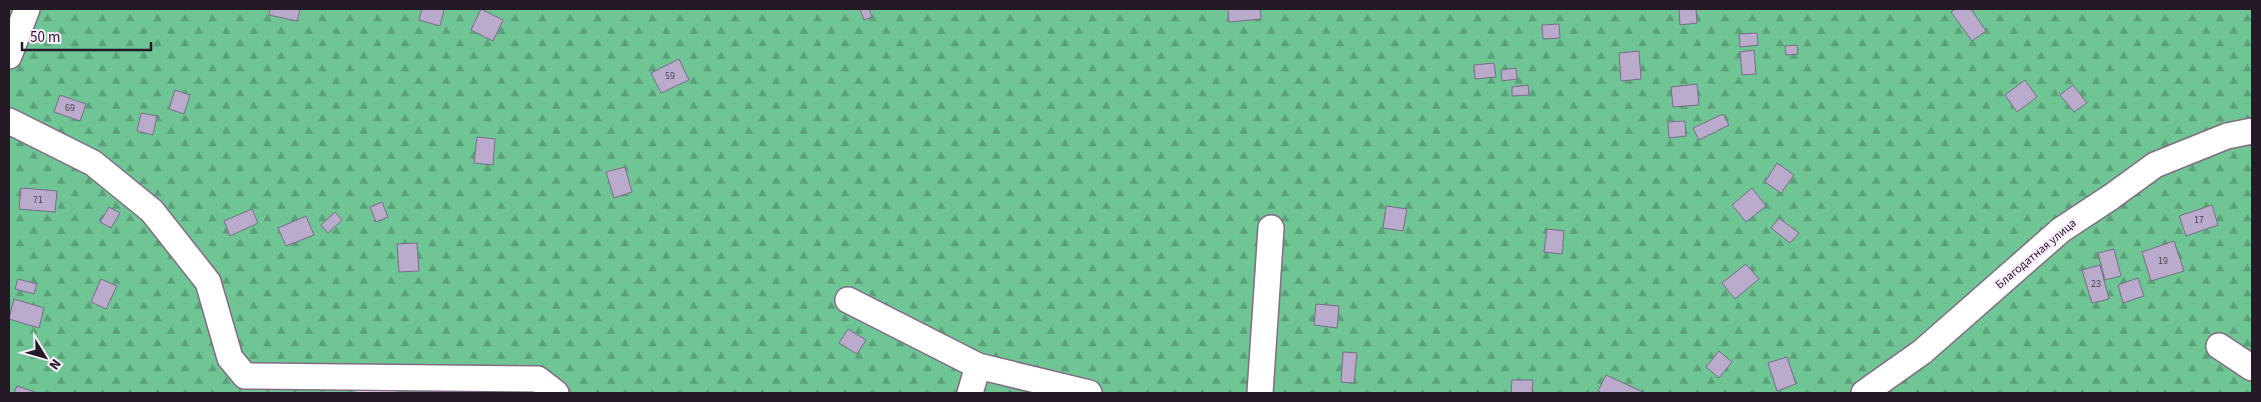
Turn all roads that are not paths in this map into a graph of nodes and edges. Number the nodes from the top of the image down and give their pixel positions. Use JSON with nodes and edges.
{"nodes":[{"id":1,"x":27,"y":9,"type":"edge"},
{"id":2,"x":9,"y":55,"type":"edge"},
{"id":3,"x":9,"y":121,"type":"edge"},
{"id":4,"x":2252,"y":131,"type":"edge"},
{"id":5,"x":1271,"y":228,"type":"dead end"},
{"id":6,"x":848,"y":300,"type":"dead end"},
{"id":7,"x":2219,"y":346,"type":"dead end"},
{"id":8,"x":978,"y":366,"type":"junction"},
{"id":9,"x":2252,"y":368,"type":"edge"},
{"id":10,"x":556,"y":393,"type":"edge"},
{"id":11,"x":970,"y":393,"type":"edge"},
{"id":12,"x":1089,"y":393,"type":"edge"},
{"id":13,"x":1260,"y":393,"type":"edge"},
{"id":14,"x":1864,"y":393,"type":"edge"}],
"edges":[{"from":1,"to":2,"type":"street"},
{"from":3,"to":10,"type":"street"},
{"from":4,"to":14,"type":"street","name":"Благодатная улица"},
{"from":5,"to":13,"type":"street"},
{"from":6,"to":8,"type":"street"},
{"from":7,"to":9,"type":"street"},
{"from":8,"to":11,"type":"street"},
{"from":8,"to":12,"type":"street"}]}
